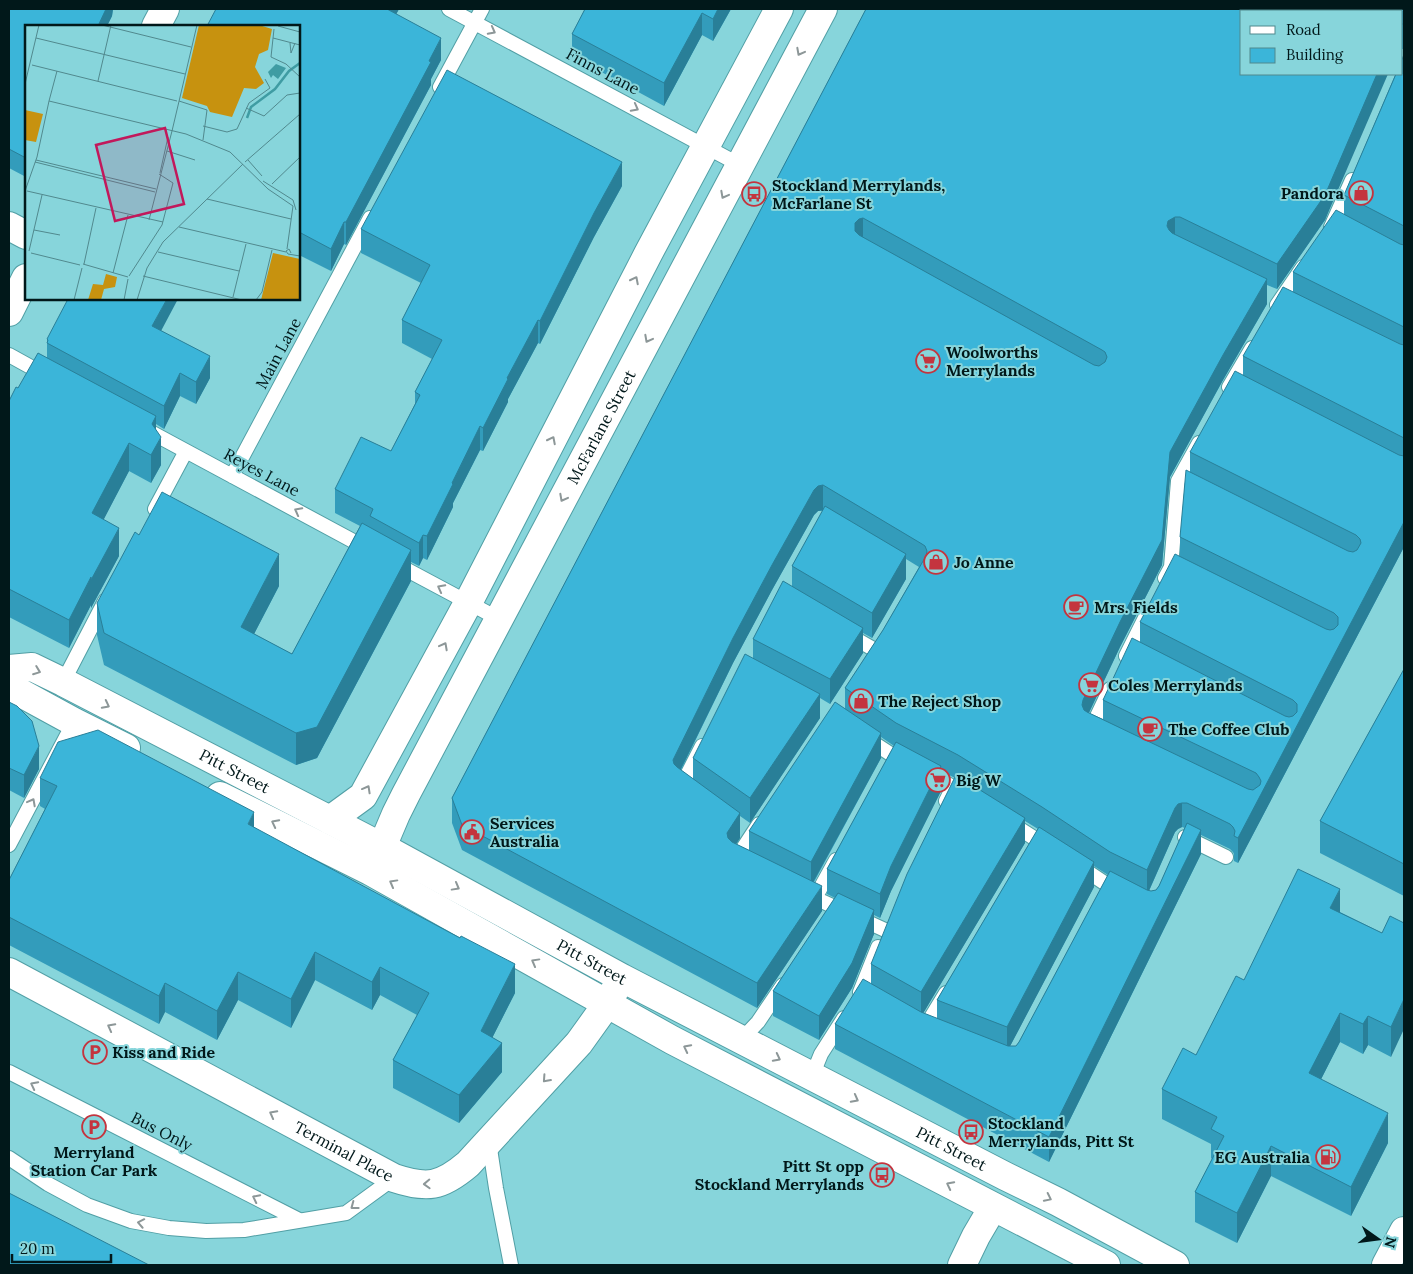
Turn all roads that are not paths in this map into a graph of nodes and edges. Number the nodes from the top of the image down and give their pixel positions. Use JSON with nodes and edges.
{"nodes":[{"id":1,"x":165,"y":9,"type":"edge"},
{"id":2,"x":449,"y":9,"type":"edge"},
{"id":3,"x":482,"y":9,"type":"edge"},
{"id":4,"x":779,"y":9,"type":"edge"},
{"id":5,"x":823,"y":9,"type":"edge"},
{"id":6,"x":475,"y":22,"type":"junction"},
{"id":7,"x":157,"y":25,"type":"edge"},
{"id":8,"x":433,"y":100,"type":"edge"},
{"id":9,"x":706,"y":145,"type":"junction"},
{"id":10,"x":740,"y":165,"type":"junction"},
{"id":11,"x":1355,"y":171,"type":"edge"},
{"id":12,"x":377,"y":205,"type":"edge"},
{"id":13,"x":9,"y":226,"type":"edge"},
{"id":14,"x":25,"y":234,"type":"edge"},
{"id":15,"x":1322,"y":240,"type":"edge"},
{"id":16,"x":1312,"y":255,"type":"edge"},
{"id":17,"x":25,"y":280,"type":"edge"},
{"id":18,"x":9,"y":312,"type":"edge"},
{"id":19,"x":1270,"y":317,"type":"edge"},
{"id":20,"x":1260,"y":334,"type":"edge"},
{"id":21,"x":9,"y":355,"type":"edge"},
{"id":22,"x":58,"y":382,"type":"edge"},
{"id":23,"x":1222,"y":400,"type":"edge"},
{"id":24,"x":135,"y":423,"type":"edge"},
{"id":25,"x":1204,"y":433,"type":"edge"},
{"id":26,"x":186,"y":451,"type":"junction"},
{"id":27,"x":232,"y":476,"type":"junction"},
{"id":28,"x":149,"y":520,"type":"edge"},
{"id":29,"x":112,"y":589,"type":"edge"},
{"id":30,"x":468,"y":603,"type":"junction"},
{"id":31,"x":499,"y":619,"type":"junction"},
{"id":32,"x":835,"y":627,"type":"edge"},
{"id":33,"x":875,"y":650,"type":"edge"},
{"id":34,"x":9,"y":669,"type":"edge"},
{"id":35,"x":9,"y":680,"type":"edge"},
{"id":36,"x":63,"y":682,"type":"junction"},
{"id":37,"x":74,"y":722,"type":"junction"},
{"id":38,"x":855,"y":730,"type":"edge"},
{"id":39,"x":707,"y":734,"type":"edge"},
{"id":40,"x":1109,"y":737,"type":"edge"},
{"id":41,"x":144,"y":757,"type":"edge"},
{"id":42,"x":196,"y":784,"type":"edge"},
{"id":43,"x":697,"y":796,"type":"edge"},
{"id":44,"x":768,"y":811,"type":"edge"},
{"id":45,"x":940,"y":813,"type":"edge"},
{"id":46,"x":995,"y":813,"type":"edge"},
{"id":47,"x":330,"y":820,"type":"junction"},
{"id":48,"x":9,"y":845,"type":"edge"},
{"id":49,"x":1179,"y":845,"type":"edge"},
{"id":50,"x":382,"y":847,"type":"junction"},
{"id":51,"x":842,"y":848,"type":"edge"},
{"id":52,"x":1226,"y":857,"type":"dead end"},
{"id":53,"x":754,"y":868,"type":"edge"},
{"id":54,"x":797,"y":890,"type":"edge"},
{"id":55,"x":1121,"y":892,"type":"edge"},
{"id":56,"x":815,"y":898,"type":"junction"},
{"id":57,"x":9,"y":972,"type":"edge"},
{"id":58,"x":791,"y":973,"type":"edge"},
{"id":59,"x":622,"y":978,"type":"junction"},
{"id":60,"x":953,"y":980,"type":"edge"},
{"id":61,"x":855,"y":1000,"type":"junction"},
{"id":62,"x":876,"y":1001,"type":"edge"},
{"id":63,"x":607,"y":1004,"type":"junction"},
{"id":64,"x":924,"y":1029,"type":"edge"},
{"id":65,"x":742,"y":1040,"type":"junction"},
{"id":66,"x":9,"y":1072,"type":"edge"},
{"id":67,"x":812,"y":1076,"type":"junction"},
{"id":68,"x":489,"y":1142,"type":"junction"},
{"id":69,"x":9,"y":1158,"type":"edge"},
{"id":70,"x":394,"y":1178,"type":"junction"},
{"id":71,"x":993,"y":1207,"type":"junction"},
{"id":72,"x":299,"y":1220,"type":"junction"},
{"id":73,"x":1404,"y":1231,"type":"edge"},
{"id":74,"x":511,"y":1265,"type":"edge"},
{"id":75,"x":962,"y":1265,"type":"edge"},
{"id":76,"x":1106,"y":1265,"type":"edge"},
{"id":77,"x":1175,"y":1265,"type":"edge"},
{"id":78,"x":1386,"y":1265,"type":"edge"}],
"edges":[{"from":1,"to":7,"type":"street"},
{"from":2,"to":6,"type":"lane","name":"Finns Lane"},
{"from":3,"to":6,"type":"lane"},
{"from":4,"to":9,"type":"street"},
{"from":5,"to":10,"type":"street","name":"McFarlane Street","one_way":true},
{"from":6,"to":8,"type":"lane"},
{"from":6,"to":9,"type":"lane","name":"Finns Lane","one_way":true},
{"from":9,"to":10,"type":"lane","name":"Finns Lane"},
{"from":30,"to":9,"type":"street","one_way":true},
{"from":10,"to":31,"type":"street","name":"McFarlane Street","one_way":true},
{"from":11,"to":15,"type":"lane"},
{"from":12,"to":27,"type":"lane","name":"Main Lane"},
{"from":13,"to":14,"type":"street"},
{"from":16,"to":19,"type":"lane"},
{"from":17,"to":18,"type":"street"},
{"from":20,"to":23,"type":"lane"},
{"from":21,"to":22,"type":"lane"},
{"from":24,"to":26,"type":"lane","name":"Reyes Lane"},
{"from":25,"to":40,"type":"lane"},
{"from":26,"to":27,"type":"lane","name":"Reyes Lane"},
{"from":26,"to":28,"type":"lane"},
{"from":30,"to":27,"type":"lane","name":"Reyes Lane","one_way":true},
{"from":29,"to":36,"type":"lane"},
{"from":30,"to":31,"type":"lane","name":"Reyes Lane"},
{"from":47,"to":30,"type":"street","one_way":true},
{"from":31,"to":50,"type":"street","name":"McFarlane Street"},
{"from":32,"to":33,"type":"lane"},
{"from":34,"to":36,"type":"street","name":"Pitt Street","one_way":true},
{"from":35,"to":37,"type":"street"},
{"from":36,"to":47,"type":"street","name":"Pitt Street","one_way":true},
{"from":37,"to":41,"type":"street"},
{"from":48,"to":37,"type":"lane","one_way":true},
{"from":38,"to":45,"type":"lane"},
{"from":39,"to":43,"type":"lane"},
{"from":63,"to":42,"type":"street","name":"Pitt Street","one_way":true},
{"from":44,"to":53,"type":"lane"},
{"from":46,"to":55,"type":"lane"},
{"from":47,"to":50,"type":"street","name":"Pitt Street"},
{"from":49,"to":52,"type":"lane"},
{"from":50,"to":59,"type":"street","name":"Pitt Street","one_way":true},
{"from":51,"to":56,"type":"lane"},
{"from":54,"to":56,"type":"lane"},
{"from":56,"to":61,"type":"lane"},
{"from":70,"to":57,"type":"street","name":"Terminal Place","one_way":true},
{"from":58,"to":65,"type":"lane"},
{"from":59,"to":63,"type":"street","name":"Terminal Place"},
{"from":59,"to":65,"type":"street","name":"Pitt Street"},
{"from":60,"to":64,"type":"lane"},
{"from":61,"to":62,"type":"lane"},
{"from":61,"to":67,"type":"lane"},
{"from":63,"to":68,"type":"street","name":"Terminal Place","one_way":true},
{"from":71,"to":63,"type":"street","name":"Pitt Street","one_way":true},
{"from":65,"to":67,"type":"street","name":"Pitt Street","one_way":true},
{"from":72,"to":66,"type":"lane","name":"Bus Only","one_way":true},
{"from":67,"to":77,"type":"street","name":"Pitt Street","one_way":true},
{"from":68,"to":70,"type":"street","name":"Terminal Place","one_way":true},
{"from":68,"to":74,"type":"lane"},
{"from":72,"to":69,"type":"lane","one_way":true},
{"from":70,"to":72,"type":"lane","one_way":true},
{"from":71,"to":75,"type":"street"},
{"from":71,"to":76,"type":"street","name":"Pitt Street"},
{"from":73,"to":78,"type":"street"}]}
